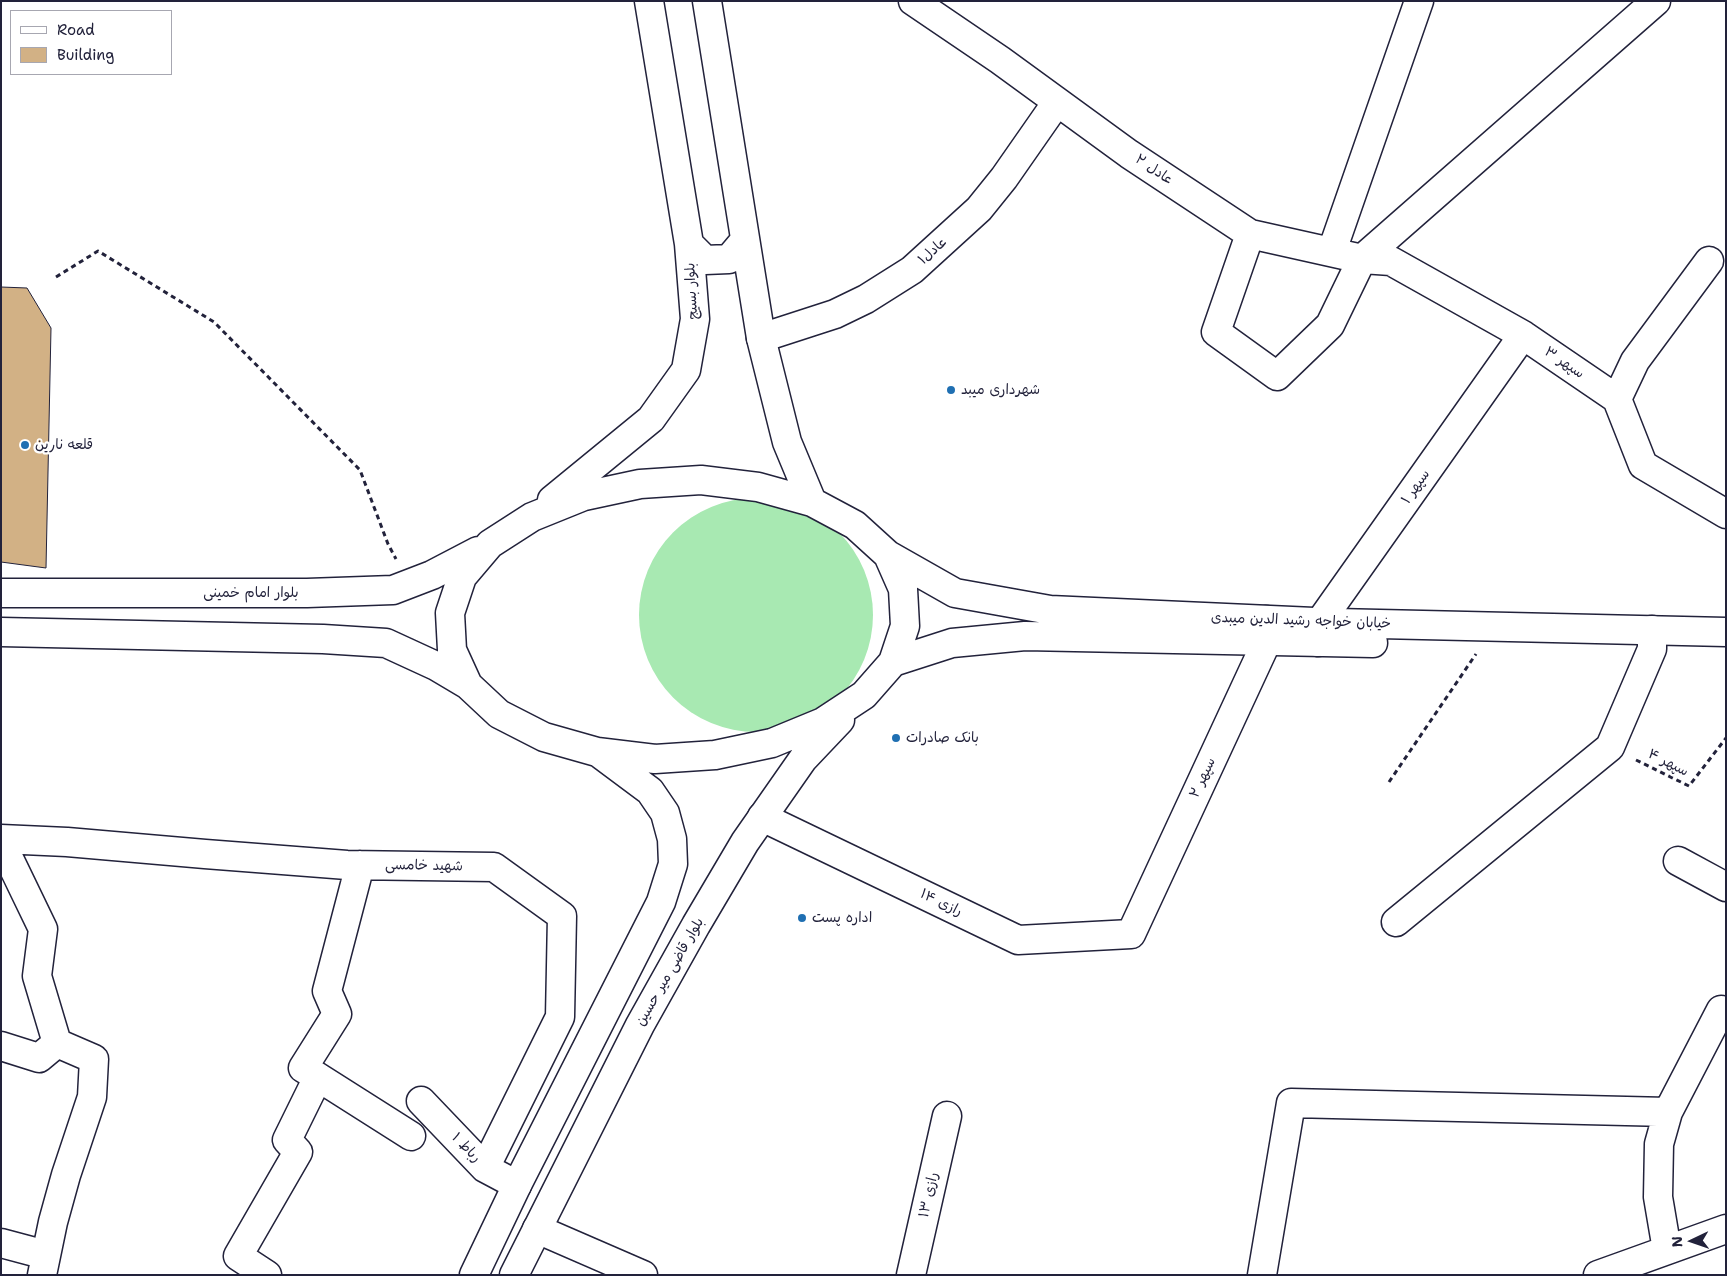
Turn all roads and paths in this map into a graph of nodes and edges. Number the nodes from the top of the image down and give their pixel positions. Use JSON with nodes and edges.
{"nodes":[{"id":1,"x":649,"y":1,"type":"edge"},
{"id":2,"x":707,"y":1,"type":"edge"},
{"id":3,"x":912,"y":1,"type":"edge"},
{"id":4,"x":1419,"y":1,"type":"edge"},
{"id":5,"x":1656,"y":1,"type":"edge"},
{"id":6,"x":1057,"y":102,"type":"junction"},
{"id":7,"x":1250,"y":234,"type":"junction"},
{"id":8,"x":745,"y":240,"type":"junction"},
{"id":9,"x":689,"y":244,"type":"junction"},
{"id":10,"x":1332,"y":251,"type":"junction"},
{"id":11,"x":1362,"y":259,"type":"junction"},
{"id":12,"x":1709,"y":261,"type":"dead end"},
{"id":13,"x":56,"y":277,"type":"dead end"},
{"id":14,"x":1523,"y":335,"type":"junction"},
{"id":15,"x":761,"y":338,"type":"junction"},
{"id":16,"x":1617,"y":399,"type":"junction"},
{"id":17,"x":812,"y":502,"type":"junction"},
{"id":18,"x":1726,"y":514,"type":"edge"},
{"id":19,"x":532,"y":517,"type":"junction"},
{"id":20,"x":490,"y":544,"type":"junction"},
{"id":21,"x":888,"y":555,"type":"junction"},
{"id":22,"x":409,"y":584,"type":"junction"},
{"id":23,"x":1,"y":593,"type":"edge"},
{"id":24,"x":1267,"y":631,"type":"junction"},
{"id":25,"x":1,"y":632,"type":"edge"},
{"id":26,"x":1319,"y":632,"type":"junction"},
{"id":27,"x":1726,"y":632,"type":"edge"},
{"id":28,"x":1652,"y":639,"type":"junction"},
{"id":29,"x":1482,"y":645,"type":"junction"},
{"id":30,"x":1726,"y":650,"type":"edge"},
{"id":31,"x":893,"y":662,"type":"junction"},
{"id":32,"x":468,"y":685,"type":"junction"},
{"id":33,"x":864,"y":695,"type":"junction"},
{"id":34,"x":1726,"y":738,"type":"edge"},
{"id":35,"x":1610,"y":746,"type":"junction"},
{"id":36,"x":597,"y":752,"type":"junction"},
{"id":37,"x":1389,"y":782,"type":"dead end"},
{"id":38,"x":762,"y":817,"type":"junction"},
{"id":39,"x":1,"y":841,"type":"edge"},
{"id":40,"x":1678,"y":861,"type":"dead end"},
{"id":41,"x":360,"y":865,"type":"junction"},
{"id":42,"x":1726,"y":887,"type":"edge"},
{"id":43,"x":1396,"y":922,"type":"dead end"},
{"id":44,"x":1131,"y":934,"type":"joint"},
{"id":45,"x":1721,"y":1010,"type":"dead end"},
{"id":46,"x":57,"y":1043,"type":"junction"},
{"id":47,"x":1,"y":1046,"type":"edge"},
{"id":48,"x":318,"y":1077,"type":"junction"},
{"id":49,"x":421,"y":1101,"type":"dead end"},
{"id":50,"x":1668,"y":1112,"type":"junction"},
{"id":51,"x":947,"y":1116,"type":"dead end"},
{"id":52,"x":411,"y":1136,"type":"dead end"},
{"id":53,"x":485,"y":1168,"type":"junction"},
{"id":54,"x":517,"y":1185,"type":"junction"},
{"id":55,"x":537,"y":1229,"type":"junction"},
{"id":56,"x":1726,"y":1229,"type":"edge"},
{"id":57,"x":1,"y":1243,"type":"edge"},
{"id":58,"x":1667,"y":1250,"type":"junction"},
{"id":59,"x":44,"y":1265,"type":"edge"},
{"id":60,"x":267,"y":1275,"type":"edge"},
{"id":61,"x":474,"y":1275,"type":"edge"},
{"id":62,"x":514,"y":1275,"type":"edge"},
{"id":63,"x":642,"y":1275,"type":"edge"},
{"id":64,"x":911,"y":1275,"type":"edge"},
{"id":65,"x":1262,"y":1275,"type":"edge"},
{"id":66,"x":1598,"y":1275,"type":"edge"}],
"edges":[{"from":1,"to":9,"type":"street","name":"بلوار بسیج"},
{"from":2,"to":8,"type":"street"},
{"from":3,"to":6,"type":"street","name":"عادل ۲"},
{"from":4,"to":10,"type":"street"},
{"from":5,"to":11,"type":"street"},
{"from":6,"to":7,"type":"street","name":"عادل ۲"},
{"from":6,"to":15,"type":"street","name":"عادل۱"},
{"from":7,"to":10,"type":"street","name":"سپهر ۳"},
{"from":7,"to":11,"type":"street"},
{"from":8,"to":9,"type":"street"},
{"from":8,"to":15,"type":"street"},
{"from":9,"to":19,"type":"street","name":"بلوار بسیج"},
{"from":10,"to":11,"type":"street","name":"سپهر ۳"},
{"from":11,"to":14,"type":"street","name":"سپهر ۳"},
{"from":12,"to":16,"type":"street"},
{"from":13,"to":22,"type":"path"},
{"from":14,"to":16,"type":"street","name":"سپهر ۳"},
{"from":14,"to":26,"type":"street","name":"سپهر ۱"},
{"from":15,"to":17,"type":"street"},
{"from":16,"to":18,"type":"street"},
{"from":17,"to":19,"type":"street"},
{"from":17,"to":21,"type":"street"},
{"from":19,"to":20,"type":"street"},
{"from":20,"to":22,"type":"street","name":"بلوار امام خمینی"},
{"from":20,"to":32,"type":"street"},
{"from":21,"to":24,"type":"street","name":"خیابان خواجه رشید الدین میبدی"},
{"from":21,"to":31,"type":"street"},
{"from":22,"to":23,"type":"street","name":"بلوار امام خمینی"},
{"from":24,"to":26,"type":"street","name":"خیابان خواجه رشید الدین میبدی"},
{"from":24,"to":31,"type":"street","name":"خیابان خواجه رشید الدین میبدی"},
{"from":24,"to":44,"type":"street","name":"سپهر ۲"},
{"from":25,"to":32,"type":"street"},
{"from":26,"to":28,"type":"street","name":"خیابان خواجه رشید الدین میبدی"},
{"from":26,"to":29,"type":"street","name":"خیابان خواجه رشید الدین میبدی"},
{"from":27,"to":28,"type":"street","name":"خیابان خواجه رشید الدین میبدی"},
{"from":28,"to":29,"type":"street","name":"خیابان خواجه رشید الدین میبدی"},
{"from":28,"to":30,"type":"street","name":"خیابان خواجه رشید الدین میبدی"},
{"from":28,"to":35,"type":"street"},
{"from":29,"to":37,"type":"path"},
{"from":31,"to":33,"type":"street"},
{"from":32,"to":36,"type":"street"},
{"from":33,"to":36,"type":"street"},
{"from":33,"to":38,"type":"street","name":"بلوار قاضی میر حسین"},
{"from":34,"to":35,"type":"path","name":"سپهر ۴"},
{"from":35,"to":43,"type":"street"},
{"from":36,"to":54,"type":"street"},
{"from":38,"to":44,"type":"street","name":"رازی ۱۴"},
{"from":38,"to":55,"type":"street","name":"بلوار قاضی میر حسین"},
{"from":39,"to":41,"type":"street","name":"شهید خامسی"},
{"from":39,"to":46,"type":"street"},
{"from":40,"to":42,"type":"street"},
{"from":41,"to":48,"type":"street"},
{"from":41,"to":53,"type":"street","name":"شهید خامسی"},
{"from":45,"to":50,"type":"street"},
{"from":46,"to":47,"type":"street"},
{"from":46,"to":59,"type":"street"},
{"from":48,"to":52,"type":"street"},
{"from":48,"to":60,"type":"street"},
{"from":49,"to":53,"type":"street","name":"رباط ۱"},
{"from":50,"to":58,"type":"street"},
{"from":50,"to":65,"type":"street"},
{"from":51,"to":64,"type":"street","name":"رازی ۱۳"},
{"from":53,"to":54,"type":"street","name":"رباط ۱"},
{"from":54,"to":61,"type":"street"},
{"from":55,"to":62,"type":"street","name":"بلوار قاضی میر حسین"},
{"from":55,"to":63,"type":"street"},
{"from":56,"to":58,"type":"street"},
{"from":57,"to":59,"type":"street"},
{"from":58,"to":66,"type":"street"}]}
